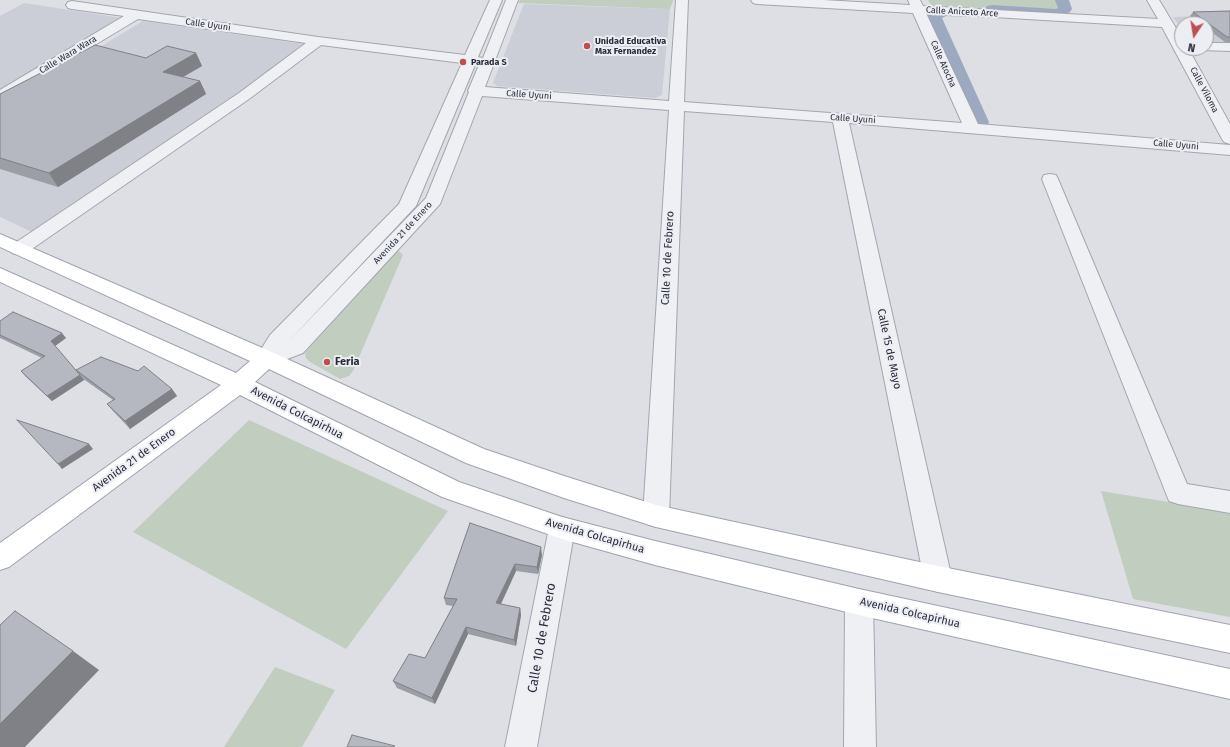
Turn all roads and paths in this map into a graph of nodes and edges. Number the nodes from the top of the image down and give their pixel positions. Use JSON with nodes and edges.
{"nodes":[{"id":1,"x":496,"y":0,"type":"edge"},
{"id":2,"x":512,"y":0,"type":"edge"},
{"id":3,"x":682,"y":0,"type":"edge"},
{"id":4,"x":757,"y":0,"type":"edge"},
{"id":5,"x":1152,"y":0,"type":"edge"},
{"id":6,"x":72,"y":5,"type":"dead end"},
{"id":7,"x":916,"y":5,"type":"edge"},
{"id":8,"x":1070,"y":6,"type":"dead end"},
{"id":9,"x":136,"y":14,"type":"junction"},
{"id":10,"x":1080,"y":18,"type":"junction"},
{"id":11,"x":1166,"y":23,"type":"junction"},
{"id":12,"x":1174,"y":36,"type":"edge"},
{"id":13,"x":318,"y":40,"type":"junction"},
{"id":14,"x":1214,"y":47,"type":"edge"},
{"id":15,"x":1230,"y":47,"type":"edge"},
{"id":16,"x":1186,"y":56,"type":"edge"},
{"id":17,"x":479,"y":61,"type":"junction"},
{"id":18,"x":475,"y":91,"type":"junction"},
{"id":19,"x":0,"y":96,"type":"edge"},
{"id":20,"x":675,"y":106,"type":"junction"},
{"id":21,"x":840,"y":118,"type":"junction"},
{"id":22,"x":972,"y":128,"type":"junction"},
{"id":23,"x":1230,"y":139,"type":"edge"},
{"id":24,"x":1230,"y":150,"type":"edge"},
{"id":25,"x":1050,"y":179,"type":"dead end"},
{"id":26,"x":0,"y":240,"type":"edge"},
{"id":27,"x":19,"y":249,"type":"junction"},
{"id":28,"x":0,"y":274,"type":"edge"},
{"id":29,"x":266,"y":359,"type":"junction"},
{"id":30,"x":239,"y":384,"type":"junction"},
{"id":31,"x":1230,"y":502,"type":"edge"},
{"id":32,"x":656,"y":516,"type":"junction"},
{"id":33,"x":562,"y":528,"type":"junction"},
{"id":34,"x":0,"y":558,"type":"edge"},
{"id":35,"x":938,"y":579,"type":"junction"},
{"id":36,"x":859,"y":602,"type":"junction"},
{"id":37,"x":1230,"y":639,"type":"edge"},
{"id":38,"x":1230,"y":684,"type":"edge"},
{"id":39,"x":522,"y":747,"type":"edge"},
{"id":40,"x":860,"y":747,"type":"edge"}],
"edges":[{"from":1,"to":17,"type":"street","name":"Avenida 21 de Enero"},
{"from":2,"to":17,"type":"street","name":"Avenida 21 de Enero"},
{"from":3,"to":20,"type":"street","name":"Calle 10 de Febrero"},
{"from":4,"to":7,"type":"street","name":"Calle Aniceto Arce"},
{"from":5,"to":11,"type":"street","name":"Calle Viloma"},
{"from":6,"to":9,"type":"street","name":"Calle Uyuni"},
{"from":7,"to":10,"type":"street","name":"Calle Aniceto Arce"},
{"from":7,"to":22,"type":"street","name":"Calle Atocha"},
{"from":8,"to":10,"type":"street"},
{"from":9,"to":13,"type":"street","name":"Calle Uyuni"},
{"from":9,"to":19,"type":"street","name":"Calle Wara Wara"},
{"from":10,"to":11,"type":"street","name":"Calle Aniceto Arce"},
{"from":11,"to":12,"type":"street","name":"Calle Viloma"},
{"from":13,"to":17,"type":"street","name":"Calle Uyuni"},
{"from":13,"to":27,"type":"street"},
{"from":14,"to":15,"type":"street"},
{"from":16,"to":23,"type":"street","name":"Calle Viloma"},
{"from":17,"to":18,"type":"street","name":"Avenida 21 de Enero"},
{"from":17,"to":29,"type":"street","name":"Avenida 21 de Enero"},
{"from":18,"to":20,"type":"street","name":"Calle Uyuni"},
{"from":18,"to":29,"type":"street","name":"Avenida 21 de Enero"},
{"from":20,"to":21,"type":"street","name":"Calle Uyuni"},
{"from":20,"to":32,"type":"street","name":"Calle 10 de Febrero"},
{"from":21,"to":22,"type":"street","name":"Calle Uyuni"},
{"from":21,"to":35,"type":"street","name":"Calle 15 de Mayo"},
{"from":22,"to":24,"type":"street","name":"Calle Uyuni"},
{"from":25,"to":31,"type":"street"},
{"from":26,"to":27,"type":"main road"},
{"from":27,"to":29,"type":"main road"},
{"from":28,"to":30,"type":"main road","name":"Avenida Colcapirhua"},
{"from":29,"to":30,"type":"main road","name":"Avenida 21 de Enero"},
{"from":29,"to":32,"type":"main road"},
{"from":30,"to":33,"type":"main road","name":"Avenida Colcapirhua"},
{"from":30,"to":34,"type":"main road","name":"Avenida 21 de Enero"},
{"from":32,"to":35,"type":"main road"},
{"from":33,"to":36,"type":"main road","name":"Avenida Colcapirhua"},
{"from":33,"to":39,"type":"street","name":"Calle 10 de Febrero"},
{"from":35,"to":37,"type":"main road"},
{"from":36,"to":38,"type":"main road","name":"Avenida Colcapirhua"},
{"from":36,"to":40,"type":"street"}]}
